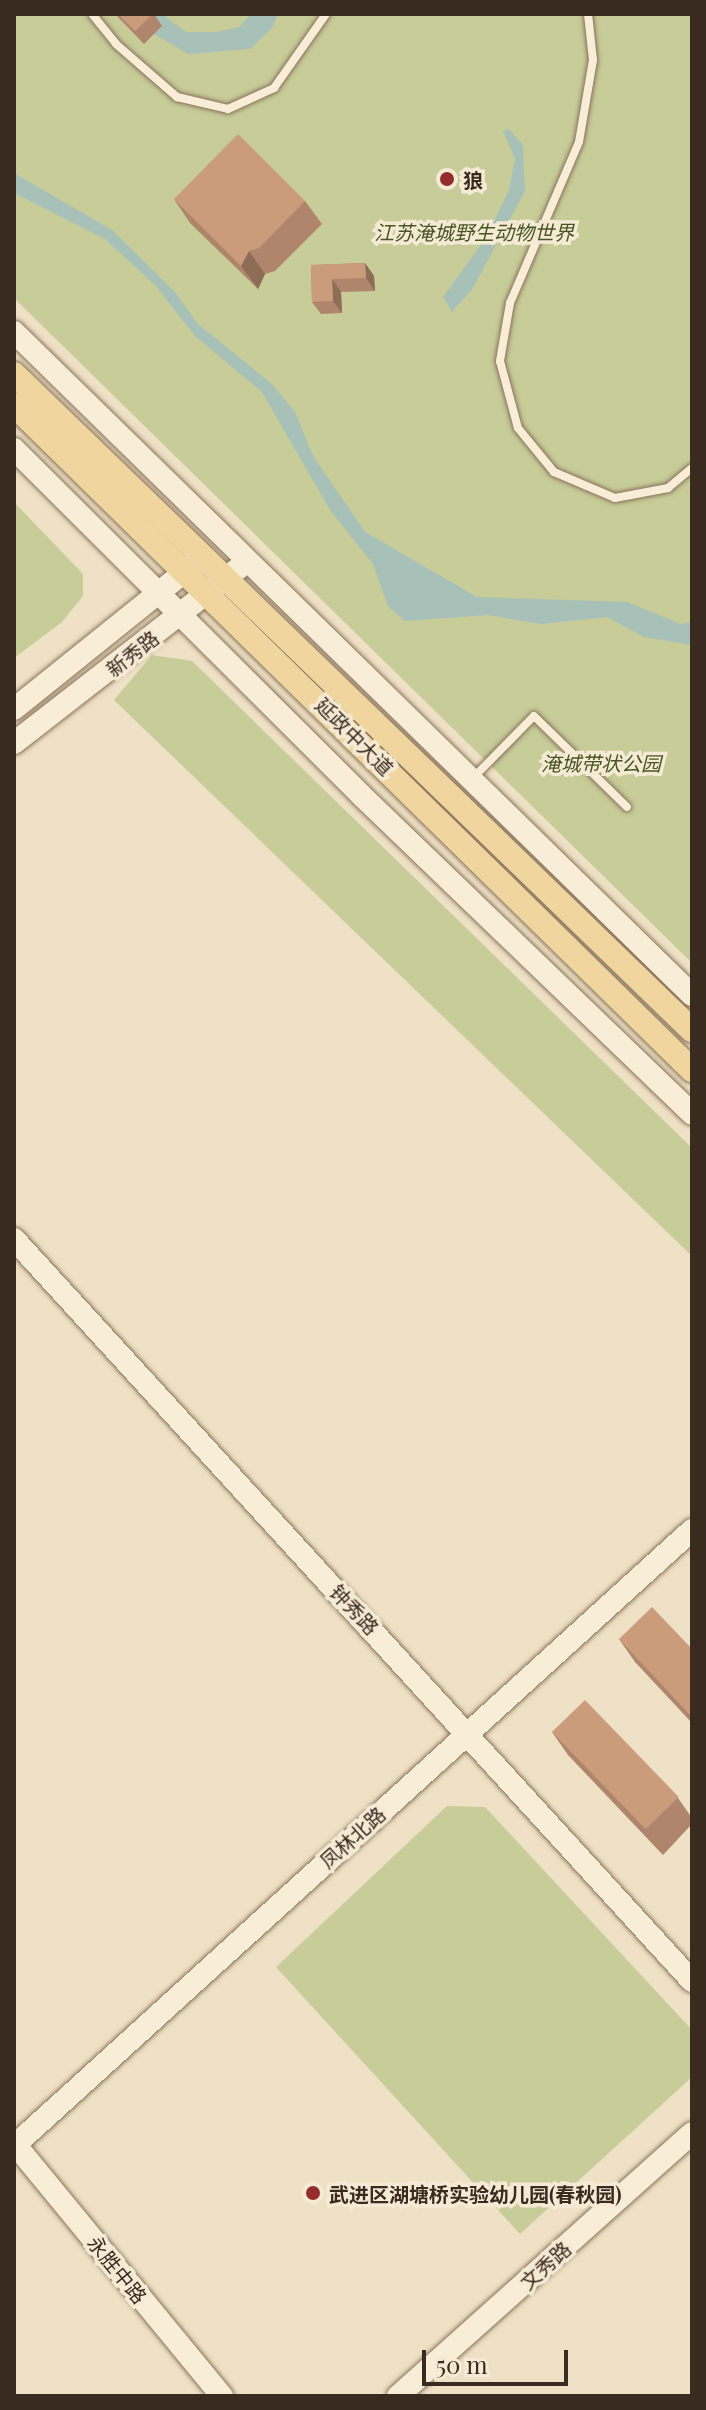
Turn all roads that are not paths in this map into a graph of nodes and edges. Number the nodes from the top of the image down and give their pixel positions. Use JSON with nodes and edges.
{"nodes":[{"id":1,"x":92,"y":14,"type":"edge"},
{"id":2,"x":326,"y":14,"type":"edge"},
{"id":3,"x":588,"y":14,"type":"edge"},
{"id":4,"x":14,"y":332,"type":"edge"},
{"id":5,"x":14,"y":374,"type":"edge"},
{"id":6,"x":14,"y":405,"type":"edge"},
{"id":7,"x":14,"y":449,"type":"edge"},
{"id":8,"x":692,"y":468,"type":"edge"},
{"id":9,"x":228,"y":541,"type":"junction"},
{"id":10,"x":249,"y":562,"type":"junction"},
{"id":11,"x":196,"y":563,"type":"junction"},
{"id":12,"x":217,"y":584,"type":"junction"},
{"id":13,"x":160,"y":594,"type":"junction"},
{"id":14,"x":180,"y":615,"type":"junction"},
{"id":15,"x":14,"y":709,"type":"edge"},
{"id":16,"x":14,"y":743,"type":"edge"},
{"id":17,"x":472,"y":779,"type":"junction"},
{"id":18,"x":627,"y":807,"type":"dead end"},
{"id":19,"x":692,"y":995,"type":"edge"},
{"id":20,"x":692,"y":1030,"type":"edge"},
{"id":21,"x":692,"y":1070,"type":"edge"},
{"id":22,"x":692,"y":1114,"type":"edge"},
{"id":23,"x":14,"y":1239,"type":"edge"},
{"id":24,"x":692,"y":1530,"type":"edge"},
{"id":25,"x":468,"y":1732,"type":"junction"},
{"id":26,"x":692,"y":1981,"type":"edge"},
{"id":27,"x":692,"y":2133,"type":"edge"},
{"id":28,"x":15,"y":2145,"type":"edge"},
{"id":29,"x":222,"y":2396,"type":"edge"},
{"id":30,"x":398,"y":2396,"type":"edge"}],
"edges":[{"from":1,"to":2,"type":"lane"},
{"from":3,"to":8,"type":"lane"},
{"from":4,"to":9,"type":"street"},
{"from":5,"to":11,"type":"main road","name":"延政中大道"},
{"from":6,"to":11,"type":"main road","name":"延政中大道"},
{"from":7,"to":13,"type":"street"},
{"from":9,"to":10,"type":"street"},
{"from":9,"to":11,"type":"street","name":"新秀路"},
{"from":10,"to":12,"type":"street","name":"新秀路"},
{"from":10,"to":17,"type":"street"},
{"from":11,"to":12,"type":"main road","name":"延政中大道"},
{"from":11,"to":13,"type":"street","name":"新秀路"},
{"from":12,"to":14,"type":"street","name":"新秀路"},
{"from":12,"to":20,"type":"main road","name":"延政中大道"},
{"from":12,"to":21,"type":"main road","name":"延政中大道"},
{"from":13,"to":14,"type":"street"},
{"from":13,"to":15,"type":"street","name":"新秀路"},
{"from":14,"to":16,"type":"street","name":"新秀路"},
{"from":14,"to":22,"type":"street"},
{"from":17,"to":18,"type":"lane"},
{"from":17,"to":19,"type":"street"},
{"from":23,"to":25,"type":"street","name":"钟秀路"},
{"from":24,"to":25,"type":"street","name":"凤林北路"},
{"from":25,"to":26,"type":"street","name":"钟秀路"},
{"from":25,"to":28,"type":"street","name":"凤林北路"},
{"from":27,"to":30,"type":"street","name":"文秀路"},
{"from":28,"to":29,"type":"street","name":"永胜中路"}]}
